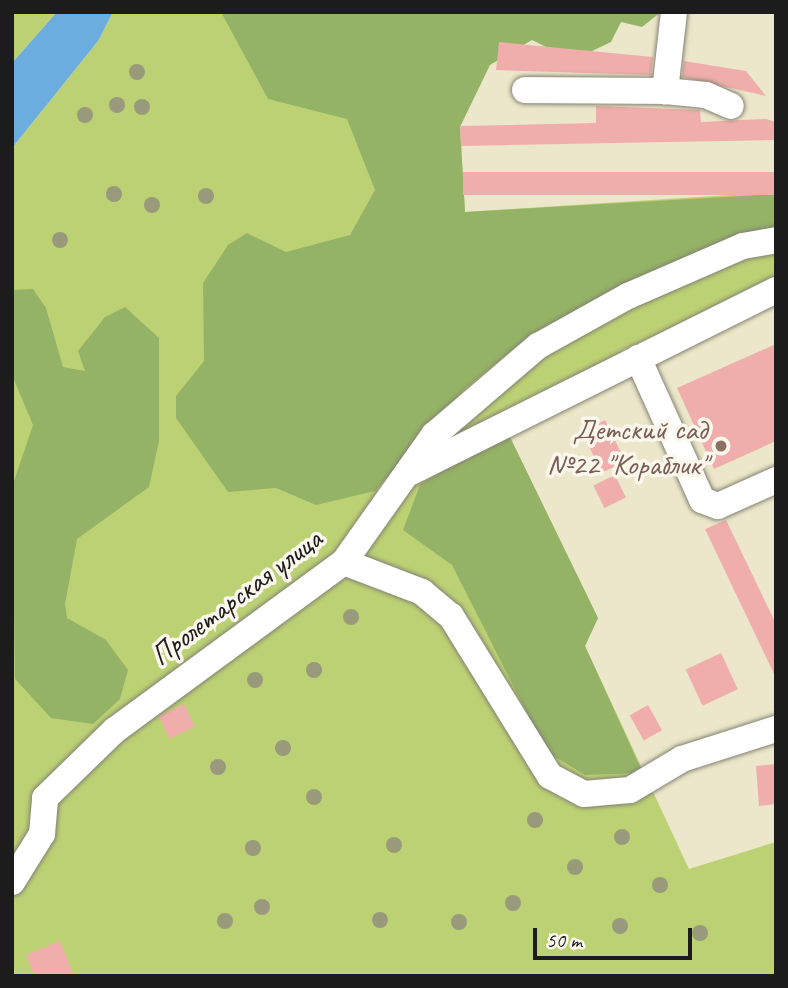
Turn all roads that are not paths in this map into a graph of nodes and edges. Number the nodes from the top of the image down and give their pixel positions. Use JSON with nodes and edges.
{"nodes":[{"id":1,"x":674,"y":12,"type":"edge"},
{"id":2,"x":525,"y":90,"type":"dead end"},
{"id":3,"x":665,"y":92,"type":"junction"},
{"id":4,"x":731,"y":106,"type":"dead end"},
{"id":5,"x":776,"y":240,"type":"edge"},
{"id":6,"x":776,"y":290,"type":"edge"},
{"id":7,"x":638,"y":358,"type":"junction"},
{"id":8,"x":410,"y":473,"type":"junction"},
{"id":9,"x":776,"y":480,"type":"edge"},
{"id":10,"x":344,"y":562,"type":"junction"},
{"id":11,"x":776,"y":729,"type":"edge"},
{"id":12,"x":12,"y":882,"type":"edge"}],
"edges":[{"from":1,"to":3,"type":"street"},
{"from":2,"to":3,"type":"street"},
{"from":3,"to":4,"type":"street"},
{"from":5,"to":8,"type":"street","name":"Пролетарская улица"},
{"from":6,"to":7,"type":"street"},
{"from":7,"to":8,"type":"street"},
{"from":7,"to":9,"type":"street"},
{"from":8,"to":10,"type":"street","name":"Пролетарская улица"},
{"from":10,"to":11,"type":"street"},
{"from":10,"to":12,"type":"street","name":"Пролетарская улица"}]}
